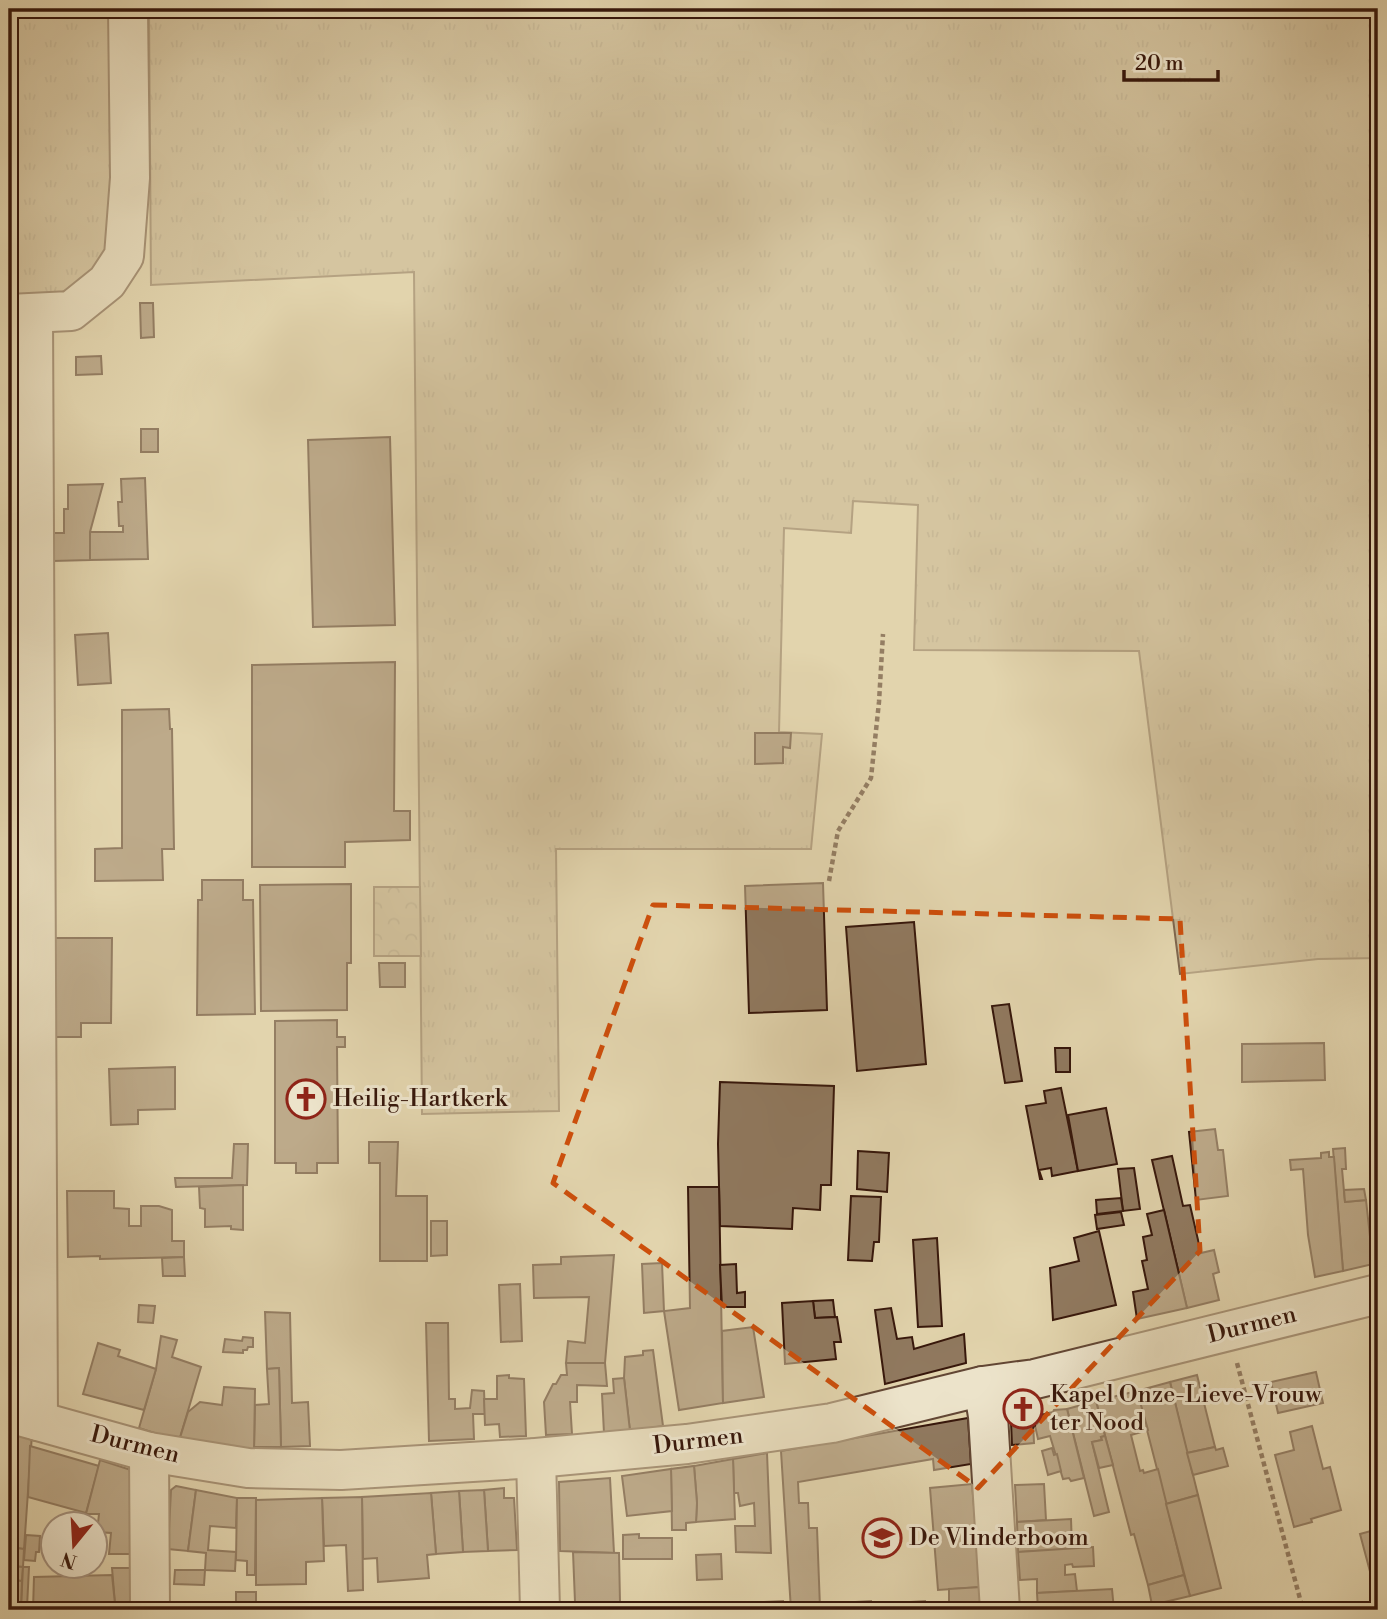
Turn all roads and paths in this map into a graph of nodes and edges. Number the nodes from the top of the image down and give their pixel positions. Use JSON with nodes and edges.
{"nodes":[{"id":1,"x":128,"y":9,"type":"edge"},
{"id":2,"x":21,"y":314,"type":"edge"},
{"id":3,"x":883,"y":634,"type":"dead end"},
{"id":4,"x":829,"y":881,"type":"dead end"},
{"id":5,"x":1378,"y":1294,"type":"edge"},
{"id":6,"x":1229,"y":1332,"type":"junction"},
{"id":7,"x":983,"y":1386,"type":"junction"},
{"id":8,"x":24,"y":1417,"type":"edge"},
{"id":9,"x":149,"y":1452,"type":"junction"},
{"id":10,"x":536,"y":1458,"type":"junction"},
{"id":11,"x":150,"y":1610,"type":"edge"},
{"id":12,"x":540,"y":1610,"type":"edge"},
{"id":13,"x":1000,"y":1610,"type":"edge"},
{"id":14,"x":1303,"y":1610,"type":"edge"}],
"edges":[{"from":1,"to":2,"type":"street"},
{"from":2,"to":8,"type":"street"},
{"from":3,"to":4,"type":"path"},
{"from":5,"to":6,"type":"street","name":"Durmen"},
{"from":6,"to":7,"type":"street","name":"Durmen"},
{"from":6,"to":14,"type":"path"},
{"from":7,"to":10,"type":"street","name":"Durmen"},
{"from":7,"to":13,"type":"street"},
{"from":8,"to":9,"type":"street","name":"Durmen"},
{"from":9,"to":10,"type":"street","name":"Durmen"},
{"from":9,"to":11,"type":"street"},
{"from":10,"to":12,"type":"street"}]}
